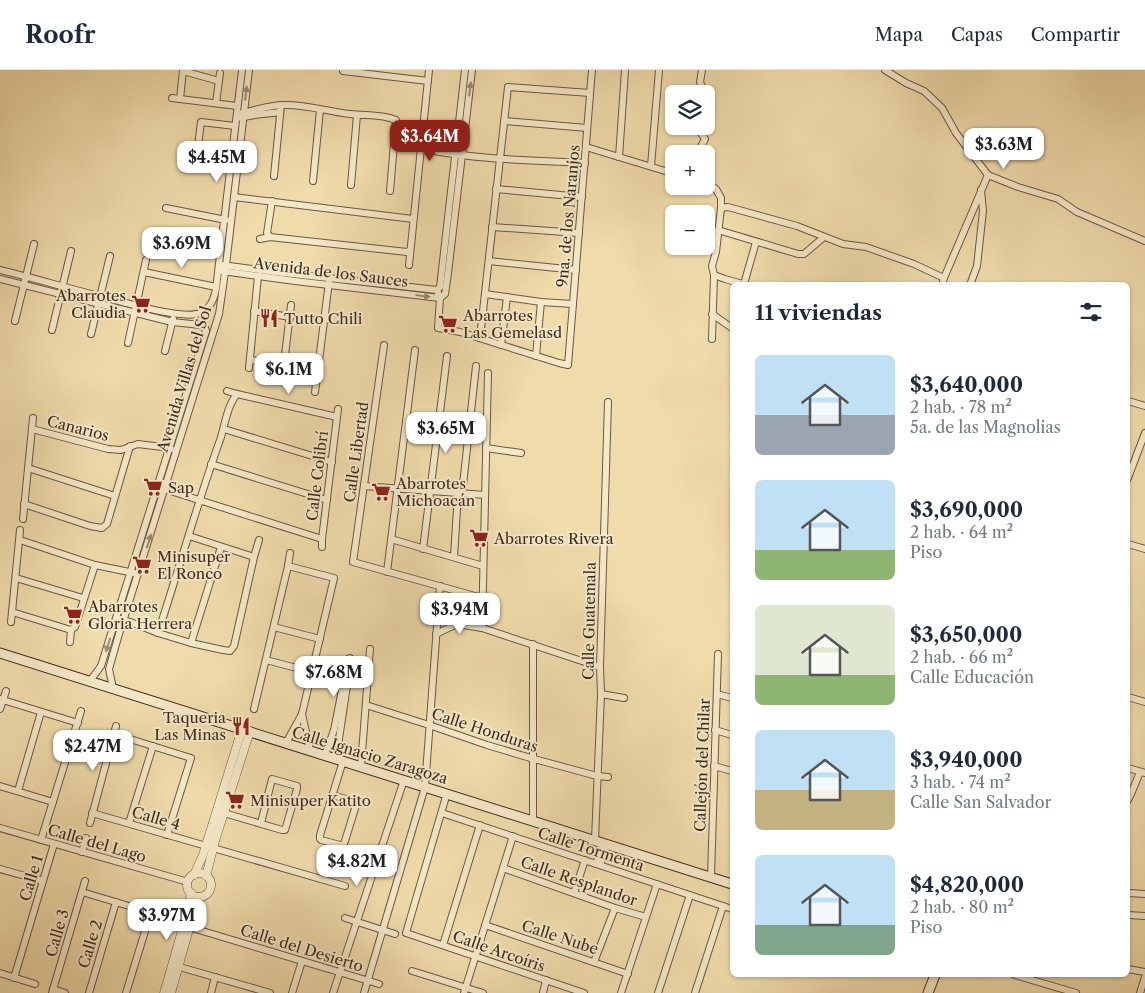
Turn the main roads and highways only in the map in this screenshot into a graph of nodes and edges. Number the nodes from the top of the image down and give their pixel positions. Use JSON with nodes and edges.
{"nodes":[{"id":1,"x":0,"y":653,"type":"edge"},
{"id":2,"x":730,"y":883,"type":"edge"},
{"id":3,"x":934,"y":977,"type":"edge"},
{"id":4,"x":928,"y":993,"type":"edge"}],
"edges":[{"from":1,"to":2,"type":"main road","name":"Calle Ignacio Zaragoza"},
{"from":3,"to":4,"type":"main road"}]}
